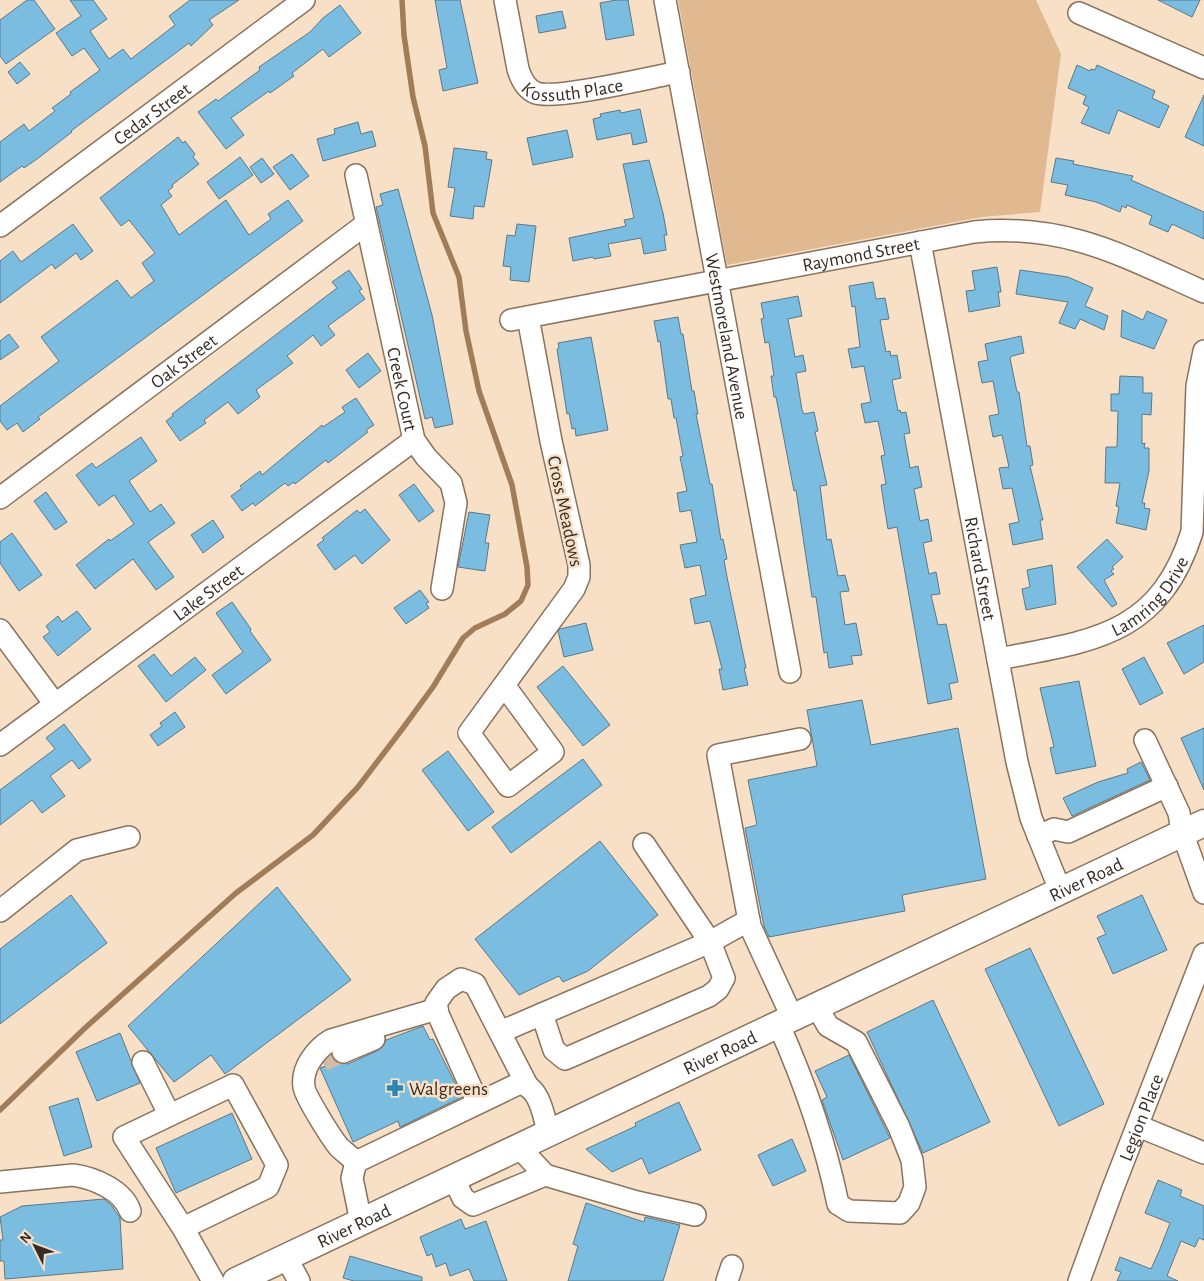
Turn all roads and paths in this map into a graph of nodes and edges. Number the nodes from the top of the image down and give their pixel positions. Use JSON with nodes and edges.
{"nodes":[{"id":1,"x":304,"y":0,"type":"edge"},
{"id":2,"x":505,"y":0,"type":"edge"},
{"id":3,"x":665,"y":0,"type":"edge"},
{"id":4,"x":1079,"y":13,"type":"dead end"},
{"id":5,"x":1204,"y":68,"type":"edge"},
{"id":6,"x":679,"y":72,"type":"junction"},
{"id":7,"x":356,"y":175,"type":"dead end"},
{"id":8,"x":366,"y":224,"type":"junction"},
{"id":9,"x":0,"y":226,"type":"edge"},
{"id":10,"x":920,"y":242,"type":"junction"},
{"id":11,"x":717,"y":281,"type":"junction"},
{"id":12,"x":1204,"y":292,"type":"edge"},
{"id":13,"x":520,"y":318,"type":"joint"},
{"id":14,"x":1204,"y":351,"type":"edge"},
{"id":15,"x":414,"y":440,"type":"junction"},
{"id":16,"x":0,"y":498,"type":"edge"},
{"id":17,"x":442,"y":589,"type":"dead end"},
{"id":18,"x":0,"y":630,"type":"edge"},
{"id":19,"x":998,"y":659,"type":"junction"},
{"id":20,"x":790,"y":672,"type":"dead end"},
{"id":21,"x":504,"y":685,"type":"junction"},
{"id":22,"x":54,"y":703,"type":"junction"},
{"id":23,"x":800,"y":739,"type":"dead end"},
{"id":24,"x":1145,"y":740,"type":"dead end"},
{"id":25,"x":0,"y":744,"type":"edge"},
{"id":26,"x":1167,"y":786,"type":"junction"},
{"id":27,"x":1193,"y":828,"type":"edge"},
{"id":28,"x":1038,"y":836,"type":"junction"},
{"id":29,"x":129,"y":837,"type":"dead end"},
{"id":30,"x":644,"y":844,"type":"dead end"},
{"id":31,"x":1060,"y":890,"type":"junction"},
{"id":32,"x":1204,"y":893,"type":"edge"},
{"id":33,"x":0,"y":911,"type":"edge"},
{"id":34,"x":749,"y":920,"type":"junction"},
{"id":35,"x":710,"y":942,"type":"junction"},
{"id":36,"x":1204,"y":954,"type":"edge"},
{"id":37,"x":1200,"y":978,"type":"edge"},
{"id":38,"x":816,"y":1005,"type":"junction"},
{"id":39,"x":437,"y":1009,"type":"junction"},
{"id":40,"x":542,"y":1014,"type":"junction"},
{"id":41,"x":785,"y":1020,"type":"junction"},
{"id":42,"x":396,"y":1022,"type":"junction"},
{"id":43,"x":500,"y":1032,"type":"junction"},
{"id":44,"x":343,"y":1052,"type":"tunnel mouth"},
{"id":45,"x":143,"y":1062,"type":"dead end"},
{"id":46,"x":527,"y":1085,"type":"junction"},
{"id":47,"x":478,"y":1104,"type":"junction"},
{"id":48,"x":169,"y":1114,"type":"junction"},
{"id":49,"x":1138,"y":1126,"type":"junction"},
{"id":50,"x":548,"y":1132,"type":"junction"},
{"id":51,"x":518,"y":1146,"type":"junction"},
{"id":52,"x":1204,"y":1153,"type":"edge"},
{"id":53,"x":356,"y":1162,"type":"junction"},
{"id":54,"x":545,"y":1175,"type":"junction"},
{"id":55,"x":453,"y":1178,"type":"junction"},
{"id":56,"x":0,"y":1182,"type":"edge"},
{"id":57,"x":130,"y":1211,"type":"dead end"},
{"id":58,"x":695,"y":1215,"type":"dead end"},
{"id":59,"x":361,"y":1222,"type":"junction"},
{"id":60,"x":183,"y":1228,"type":"junction"},
{"id":61,"x":293,"y":1270,"type":"edge"},
{"id":62,"x":213,"y":1281,"type":"edge"},
{"id":63,"x":236,"y":1281,"type":"edge"},
{"id":64,"x":1080,"y":1281,"type":"edge"}],
"edges":[{"from":1,"to":9,"type":"street","name":"Cedar Street"},
{"from":2,"to":6,"type":"street","name":"Kossuth Place"},
{"from":3,"to":6,"type":"street","name":"Westmoreland Avenue"},
{"from":4,"to":5,"type":"street"},
{"from":6,"to":11,"type":"street","name":"Westmoreland Avenue"},
{"from":7,"to":8,"type":"street","name":"Creek Court"},
{"from":8,"to":15,"type":"street","name":"Creek Court"},
{"from":8,"to":16,"type":"street","name":"Oak Street"},
{"from":10,"to":11,"type":"street","name":"Raymond Street"},
{"from":10,"to":12,"type":"street","name":"Raymond Street"},
{"from":10,"to":19,"type":"street","name":"Richard Street"},
{"from":11,"to":13,"type":"street","name":"Raymond Street"},
{"from":11,"to":20,"type":"street","name":"Westmoreland Avenue"},
{"from":13,"to":21,"type":"street","name":"Cross Meadows"},
{"from":14,"to":19,"type":"street","name":"Lamring Drive"},
{"from":15,"to":17,"type":"street","name":"Creek Court"},
{"from":15,"to":22,"type":"street","name":"Lake Street"},
{"from":18,"to":22,"type":"street"},
{"from":19,"to":28,"type":"street","name":"Richard Street"},
{"from":21,"to":21,"type":"street","name":"Cross Meadows"},
{"from":22,"to":25,"type":"street","name":"Lake Street"},
{"from":23,"to":34,"type":"street"},
{"from":24,"to":26,"type":"street"},
{"from":26,"to":27,"type":"street"},
{"from":26,"to":28,"type":"street"},
{"from":27,"to":31,"type":"main road","name":"River Road"},
{"from":27,"to":32,"type":"street"},
{"from":28,"to":31,"type":"street","name":"Richard Street"},
{"from":29,"to":33,"type":"street"},
{"from":30,"to":35,"type":"street"},
{"from":31,"to":38,"type":"main road","name":"River Road"},
{"from":34,"to":35,"type":"street"},
{"from":34,"to":41,"type":"street"},
{"from":35,"to":40,"type":"street"},
{"from":35,"to":40,"type":"street"},
{"from":36,"to":37,"type":"street","name":"Legion Place"},
{"from":37,"to":49,"type":"street","name":"Legion Place"},
{"from":38,"to":41,"type":"main road","name":"River Road"},
{"from":38,"to":41,"type":"street"},
{"from":39,"to":42,"type":"street"},
{"from":39,"to":43,"type":"street"},
{"from":39,"to":47,"type":"street"},
{"from":40,"to":43,"type":"street"},
{"from":41,"to":50,"type":"main road","name":"River Road"},
{"from":42,"to":44,"type":"street"},
{"from":42,"to":53,"type":"street"},
{"from":43,"to":46,"type":"street"},
{"from":45,"to":48,"type":"street"},
{"from":46,"to":47,"type":"street"},
{"from":46,"to":50,"type":"street"},
{"from":47,"to":53,"type":"street"},
{"from":48,"to":60,"type":"street"},
{"from":48,"to":60,"type":"street"},
{"from":49,"to":52,"type":"street"},
{"from":49,"to":64,"type":"street","name":"Legion Place"},
{"from":50,"to":51,"type":"main road","name":"River Road"},
{"from":51,"to":54,"type":"street"},
{"from":51,"to":55,"type":"main road","name":"River Road"},
{"from":53,"to":59,"type":"street"},
{"from":54,"to":55,"type":"street"},
{"from":54,"to":58,"type":"street"},
{"from":55,"to":59,"type":"main road","name":"River Road"},
{"from":56,"to":57,"type":"street"},
{"from":59,"to":61,"type":"main road","name":"River Road"},
{"from":60,"to":62,"type":"street"},
{"from":61,"to":63,"type":"main road","name":"River Road"}]}
